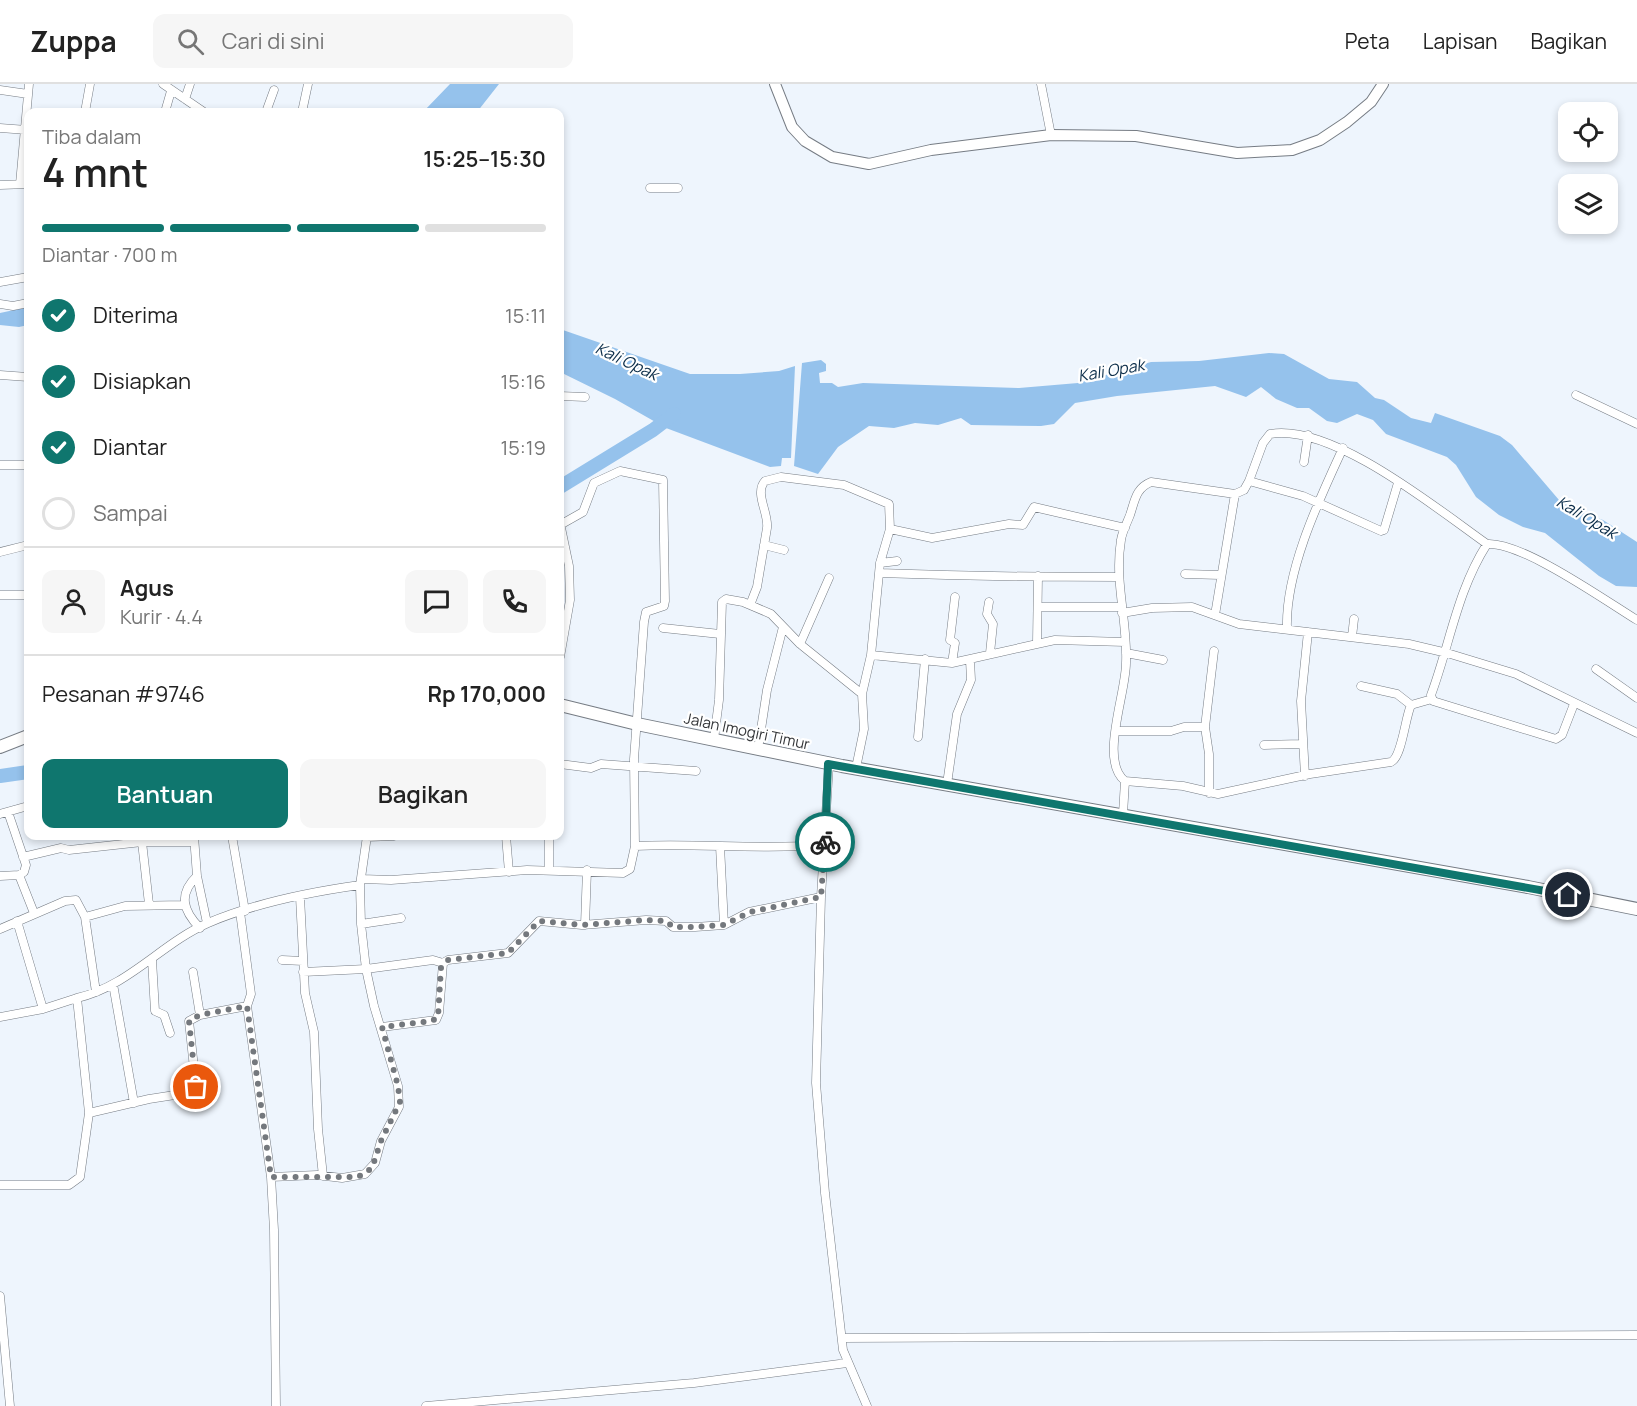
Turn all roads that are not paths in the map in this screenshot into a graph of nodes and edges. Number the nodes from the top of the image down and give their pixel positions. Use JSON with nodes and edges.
{"nodes":[{"id":1,"x":29,"y":84,"type":"edge"},
{"id":2,"x":90,"y":84,"type":"edge"},
{"id":3,"x":163,"y":84,"type":"edge"},
{"id":4,"x":190,"y":84,"type":"edge"},
{"id":5,"x":308,"y":84,"type":"edge"},
{"id":6,"x":775,"y":84,"type":"edge"},
{"id":7,"x":1041,"y":84,"type":"edge"},
{"id":8,"x":1383,"y":84,"type":"edge"},
{"id":9,"x":0,"y":90,"type":"edge"},
{"id":10,"x":274,"y":90,"type":"dead end"},
{"id":11,"x":171,"y":91,"type":"junction"},
{"id":12,"x":28,"y":94,"type":"junction"},
{"id":13,"x":184,"y":99,"type":"junction"},
{"id":14,"x":27,"y":108,"type":"edge"},
{"id":15,"x":86,"y":108,"type":"edge"},
{"id":16,"x":166,"y":108,"type":"edge"},
{"id":17,"x":198,"y":108,"type":"edge"},
{"id":18,"x":267,"y":108,"type":"edge"},
{"id":19,"x":303,"y":108,"type":"edge"},
{"id":20,"x":0,"y":128,"type":"edge"},
{"id":21,"x":24,"y":130,"type":"edge"},
{"id":22,"x":1051,"y":135,"type":"junction"},
{"id":23,"x":24,"y":148,"type":"edge"},
{"id":24,"x":0,"y":184,"type":"edge"},
{"id":25,"x":20,"y":184,"type":"junction"},
{"id":26,"x":24,"y":184,"type":"edge"},
{"id":27,"x":650,"y":188,"type":"dead end"},
{"id":28,"x":678,"y":188,"type":"dead end"},
{"id":29,"x":24,"y":278,"type":"edge"},
{"id":30,"x":0,"y":282,"type":"edge"},
{"id":31,"x":24,"y":303,"type":"edge"},
{"id":32,"x":0,"y":304,"type":"edge"},
{"id":33,"x":0,"y":375,"type":"edge"},
{"id":34,"x":24,"y":377,"type":"edge"},
{"id":35,"x":1576,"y":395,"type":"dead end"},
{"id":36,"x":564,"y":396,"type":"edge"},
{"id":37,"x":585,"y":397,"type":"dead end"},
{"id":38,"x":1637,"y":424,"type":"edge"},
{"id":39,"x":1308,"y":435,"type":"junction"},
{"id":40,"x":1343,"y":448,"type":"junction"},
{"id":41,"x":1304,"y":462,"type":"dead end"},
{"id":42,"x":0,"y":465,"type":"edge"},
{"id":43,"x":24,"y":465,"type":"edge"},
{"id":44,"x":1249,"y":481,"type":"junction"},
{"id":45,"x":1398,"y":483,"type":"junction"},
{"id":46,"x":1235,"y":494,"type":"junction"},
{"id":47,"x":1319,"y":502,"type":"junction"},
{"id":48,"x":564,"y":522,"type":"edge"},
{"id":49,"x":1125,"y":528,"type":"junction"},
{"id":50,"x":890,"y":529,"type":"junction"},
{"id":51,"x":1487,"y":544,"type":"junction"},
{"id":52,"x":564,"y":545,"type":"edge"},
{"id":53,"x":764,"y":545,"type":"junction"},
{"id":54,"x":24,"y":546,"type":"edge"},
{"id":55,"x":784,"y":550,"type":"dead end"},
{"id":56,"x":0,"y":552,"type":"edge"},
{"id":57,"x":897,"y":561,"type":"dead end"},
{"id":58,"x":880,"y":563,"type":"junction"},
{"id":59,"x":879,"y":573,"type":"junction"},
{"id":60,"x":1185,"y":574,"type":"dead end"},
{"id":61,"x":1220,"y":575,"type":"junction"},
{"id":62,"x":1038,"y":576,"type":"junction"},
{"id":63,"x":1119,"y":577,"type":"junction"},
{"id":64,"x":829,"y":578,"type":"dead end"},
{"id":65,"x":0,"y":595,"type":"edge"},
{"id":66,"x":24,"y":595,"type":"edge"},
{"id":67,"x":954,"y":597,"type":"dead end"},
{"id":68,"x":990,"y":602,"type":"dead end"},
{"id":69,"x":750,"y":605,"type":"junction"},
{"id":70,"x":1039,"y":607,"type":"junction"},
{"id":71,"x":1122,"y":610,"type":"junction"},
{"id":72,"x":1215,"y":615,"type":"junction"},
{"id":73,"x":1354,"y":619,"type":"dead end"},
{"id":74,"x":1637,"y":620,"type":"edge"},
{"id":75,"x":783,"y":627,"type":"junction"},
{"id":76,"x":663,"y":628,"type":"dead end"},
{"id":77,"x":1287,"y":629,"type":"junction"},
{"id":78,"x":1308,"y":632,"type":"junction"},
{"id":79,"x":564,"y":634,"type":"edge"},
{"id":80,"x":720,"y":634,"type":"junction"},
{"id":81,"x":1352,"y":638,"type":"junction"},
{"id":82,"x":1125,"y":642,"type":"junction"},
{"id":83,"x":1037,"y":643,"type":"junction"},
{"id":84,"x":800,"y":644,"type":"junction"},
{"id":85,"x":1214,"y":651,"type":"dead end"},
{"id":86,"x":1447,"y":652,"type":"junction"},
{"id":87,"x":990,"y":653,"type":"junction"},
{"id":88,"x":1126,"y":653,"type":"junction"},
{"id":89,"x":871,"y":655,"type":"junction"},
{"id":90,"x":925,"y":659,"type":"junction"},
{"id":91,"x":970,"y":660,"type":"junction"},
{"id":92,"x":1163,"y":660,"type":"dead end"},
{"id":93,"x":952,"y":663,"type":"junction"},
{"id":94,"x":1596,"y":669,"type":"dead end"},
{"id":95,"x":1360,"y":686,"type":"dead end"},
{"id":96,"x":862,"y":694,"type":"junction"},
{"id":97,"x":1637,"y":698,"type":"edge"},
{"id":98,"x":1432,"y":699,"type":"junction"},
{"id":99,"x":1574,"y":704,"type":"junction"},
{"id":100,"x":1411,"y":705,"type":"junction"},
{"id":101,"x":564,"y":706,"type":"edge"},
{"id":102,"x":637,"y":724,"type":"junction"},
{"id":103,"x":1205,"y":727,"type":"junction"},
{"id":104,"x":1116,"y":731,"type":"junction"},
{"id":105,"x":1637,"y":733,"type":"edge"},
{"id":106,"x":918,"y":736,"type":"dead end"},
{"id":107,"x":24,"y":738,"type":"edge"},
{"id":108,"x":714,"y":739,"type":"junction"},
{"id":109,"x":1302,"y":744,"type":"junction"},
{"id":110,"x":1264,"y":745,"type":"dead end"},
{"id":111,"x":0,"y":747,"type":"edge"},
{"id":112,"x":758,"y":749,"type":"junction"},
{"id":113,"x":828,"y":764,"type":"junction"},
{"id":114,"x":564,"y":765,"type":"edge"},
{"id":115,"x":635,"y":767,"type":"junction"},
{"id":116,"x":856,"y":768,"type":"junction"},
{"id":117,"x":696,"y":771,"type":"dead end"},
{"id":118,"x":1305,"y":776,"type":"junction"},
{"id":119,"x":1125,"y":781,"type":"junction"},
{"id":120,"x":947,"y":784,"type":"junction"},
{"id":121,"x":1209,"y":793,"type":"junction"},
{"id":122,"x":24,"y":807,"type":"edge"},
{"id":123,"x":4,"y":813,"type":"edge"},
{"id":124,"x":1123,"y":814,"type":"junction"},
{"id":125,"x":161,"y":840,"type":"edge"},
{"id":126,"x":194,"y":840,"type":"edge"},
{"id":127,"x":233,"y":840,"type":"edge"},
{"id":128,"x":366,"y":840,"type":"edge"},
{"id":129,"x":506,"y":840,"type":"edge"},
{"id":130,"x":549,"y":840,"type":"edge"},
{"id":131,"x":142,"y":842,"type":"junction"},
{"id":132,"x":824,"y":845,"type":"junction"},
{"id":133,"x":635,"y":846,"type":"junction"},
{"id":134,"x":720,"y":846,"type":"junction"},
{"id":135,"x":23,"y":857,"type":"junction"},
{"id":136,"x":549,"y":870,"type":"junction"},
{"id":137,"x":587,"y":870,"type":"junction"},
{"id":138,"x":508,"y":872,"type":"junction"},
{"id":139,"x":20,"y":875,"type":"junction"},
{"id":140,"x":0,"y":876,"type":"edge"},
{"id":141,"x":197,"y":876,"type":"junction"},
{"id":142,"x":361,"y":882,"type":"junction"},
{"id":143,"x":300,"y":897,"type":"junction"},
{"id":144,"x":821,"y":897,"type":"junction"},
{"id":145,"x":149,"y":904,"type":"junction"},
{"id":146,"x":184,"y":905,"type":"junction"},
{"id":147,"x":1637,"y":909,"type":"edge"},
{"id":148,"x":243,"y":912,"type":"junction"},
{"id":149,"x":34,"y":913,"type":"junction"},
{"id":150,"x":85,"y":917,"type":"junction"},
{"id":151,"x":401,"y":918,"type":"dead end"},
{"id":152,"x":17,"y":921,"type":"junction"},
{"id":153,"x":361,"y":924,"type":"junction"},
{"id":154,"x":585,"y":925,"type":"junction"},
{"id":155,"x":724,"y":925,"type":"junction"},
{"id":156,"x":204,"y":926,"type":"junction"},
{"id":157,"x":0,"y":929,"type":"edge"},
{"id":158,"x":152,"y":960,"type":"junction"},
{"id":159,"x":282,"y":960,"type":"dead end"},
{"id":160,"x":303,"y":961,"type":"junction"},
{"id":161,"x":443,"y":963,"type":"junction"},
{"id":162,"x":366,"y":969,"type":"junction"},
{"id":163,"x":193,"y":972,"type":"dead end"},
{"id":164,"x":303,"y":972,"type":"junction"},
{"id":165,"x":113,"y":984,"type":"junction"},
{"id":166,"x":96,"y":992,"type":"junction"},
{"id":167,"x":77,"y":998,"type":"junction"},
{"id":168,"x":247,"y":1006,"type":"junction"},
{"id":169,"x":43,"y":1009,"type":"junction"},
{"id":170,"x":200,"y":1015,"type":"junction"},
{"id":171,"x":0,"y":1017,"type":"edge"},
{"id":172,"x":382,"y":1027,"type":"junction"},
{"id":173,"x":170,"y":1033,"type":"dead end"},
{"id":174,"x":134,"y":1102,"type":"junction"},
{"id":175,"x":89,"y":1113,"type":"junction"},
{"id":176,"x":323,"y":1176,"type":"junction"},
{"id":177,"x":271,"y":1177,"type":"junction"},
{"id":178,"x":0,"y":1185,"type":"edge"},
{"id":179,"x":0,"y":1296,"type":"edge"},
{"id":180,"x":1637,"y":1335,"type":"edge"},
{"id":181,"x":842,"y":1338,"type":"junction"},
{"id":182,"x":847,"y":1363,"type":"junction"},
{"id":183,"x":10,"y":1406,"type":"edge"},
{"id":184,"x":276,"y":1406,"type":"edge"},
{"id":185,"x":426,"y":1406,"type":"edge"},
{"id":186,"x":867,"y":1406,"type":"edge"}],
"edges":[{"from":1,"to":12,"type":"street"},
{"from":2,"to":15,"type":"street"},
{"from":3,"to":11,"type":"street"},
{"from":4,"to":13,"type":"street"},
{"from":5,"to":19,"type":"street"},
{"from":6,"to":22,"type":"street"},
{"from":7,"to":22,"type":"street"},
{"from":8,"to":22,"type":"street"},
{"from":9,"to":12,"type":"street"},
{"from":10,"to":18,"type":"street"},
{"from":11,"to":13,"type":"street"},
{"from":11,"to":16,"type":"street"},
{"from":12,"to":14,"type":"street"},
{"from":13,"to":17,"type":"street"},
{"from":20,"to":21,"type":"street"},
{"from":23,"to":25,"type":"street"},
{"from":24,"to":25,"type":"street"},
{"from":25,"to":26,"type":"street"},
{"from":27,"to":28,"type":"street"},
{"from":29,"to":30,"type":"street"},
{"from":31,"to":32,"type":"street"},
{"from":33,"to":34,"type":"street"},
{"from":35,"to":38,"type":"street"},
{"from":36,"to":37,"type":"street"},
{"from":39,"to":40,"type":"street"},
{"from":39,"to":41,"type":"street"},
{"from":39,"to":44,"type":"street"},
{"from":40,"to":45,"type":"street"},
{"from":40,"to":47,"type":"street"},
{"from":42,"to":43,"type":"street"},
{"from":44,"to":46,"type":"street"},
{"from":44,"to":47,"type":"street"},
{"from":45,"to":47,"type":"street"},
{"from":45,"to":51,"type":"street"},
{"from":46,"to":49,"type":"street"},
{"from":46,"to":61,"type":"street"},
{"from":47,"to":77,"type":"street"},
{"from":48,"to":102,"type":"street"},
{"from":49,"to":50,"type":"street"},
{"from":49,"to":63,"type":"street"},
{"from":50,"to":53,"type":"street"},
{"from":50,"to":58,"type":"street"},
{"from":51,"to":74,"type":"street"},
{"from":51,"to":86,"type":"street"},
{"from":52,"to":79,"type":"street"},
{"from":53,"to":55,"type":"street"},
{"from":53,"to":69,"type":"street"},
{"from":54,"to":56,"type":"street"},
{"from":57,"to":58,"type":"street"},
{"from":58,"to":59,"type":"street"},
{"from":59,"to":62,"type":"street"},
{"from":59,"to":89,"type":"street"},
{"from":60,"to":61,"type":"street"},
{"from":61,"to":72,"type":"street"},
{"from":62,"to":63,"type":"street"},
{"from":62,"to":70,"type":"street"},
{"from":63,"to":71,"type":"street"},
{"from":64,"to":84,"type":"street"},
{"from":65,"to":66,"type":"street"},
{"from":67,"to":93,"type":"street"},
{"from":68,"to":87,"type":"street"},
{"from":69,"to":75,"type":"street"},
{"from":69,"to":80,"type":"street"},
{"from":70,"to":71,"type":"street"},
{"from":70,"to":83,"type":"street"},
{"from":71,"to":72,"type":"street"},
{"from":71,"to":82,"type":"street"},
{"from":72,"to":77,"type":"street"},
{"from":73,"to":81,"type":"street"},
{"from":75,"to":84,"type":"street"},
{"from":75,"to":112,"type":"street"},
{"from":76,"to":80,"type":"street"},
{"from":77,"to":78,"type":"street"},
{"from":78,"to":81,"type":"street"},
{"from":78,"to":109,"type":"street"},
{"from":80,"to":108,"type":"street"},
{"from":81,"to":86,"type":"street"},
{"from":82,"to":83,"type":"street"},
{"from":82,"to":88,"type":"street"},
{"from":83,"to":87,"type":"street"},
{"from":84,"to":96,"type":"street"},
{"from":85,"to":103,"type":"street"},
{"from":86,"to":98,"type":"street"},
{"from":86,"to":99,"type":"street"},
{"from":87,"to":91,"type":"street"},
{"from":88,"to":92,"type":"street"},
{"from":88,"to":104,"type":"street"},
{"from":89,"to":90,"type":"street"},
{"from":89,"to":96,"type":"street"},
{"from":90,"to":93,"type":"street"},
{"from":90,"to":106,"type":"street"},
{"from":91,"to":93,"type":"street"},
{"from":91,"to":120,"type":"street"},
{"from":94,"to":97,"type":"street"},
{"from":95,"to":100,"type":"street"},
{"from":96,"to":116,"type":"street"},
{"from":98,"to":99,"type":"street"},
{"from":98,"to":100,"type":"street"},
{"from":99,"to":105,"type":"street"},
{"from":100,"to":118,"type":"street"},
{"from":101,"to":102,"type":"main road","name":"Jalan Imogiri Timur"},
{"from":102,"to":108,"type":"main road","name":"Jalan Imogiri Timur"},
{"from":102,"to":115,"type":"street"},
{"from":103,"to":104,"type":"street"},
{"from":103,"to":121,"type":"street"},
{"from":104,"to":119,"type":"street"},
{"from":107,"to":111,"type":"main road"},
{"from":108,"to":112,"type":"main road","name":"Jalan Imogiri Timur"},
{"from":109,"to":110,"type":"street"},
{"from":109,"to":118,"type":"street"},
{"from":112,"to":113,"type":"main road","name":"Jalan Imogiri Timur"},
{"from":113,"to":116,"type":"main road","name":"Jalan Imogiri Timur"},
{"from":113,"to":132,"type":"street"},
{"from":114,"to":115,"type":"street"},
{"from":115,"to":117,"type":"street"},
{"from":115,"to":133,"type":"street"},
{"from":116,"to":120,"type":"main road","name":"Jalan Imogiri Timur"},
{"from":118,"to":121,"type":"street"},
{"from":119,"to":121,"type":"street"},
{"from":119,"to":124,"type":"street"},
{"from":120,"to":124,"type":"main road","name":"Jalan Imogiri Timur"},
{"from":122,"to":123,"type":"street"},
{"from":123,"to":135,"type":"street"},
{"from":124,"to":147,"type":"main road","name":"Jalan Imogiri Timur"},
{"from":125,"to":131,"type":"street"},
{"from":126,"to":141,"type":"street"},
{"from":127,"to":148,"type":"street"},
{"from":128,"to":142,"type":"street"},
{"from":129,"to":138,"type":"street"},
{"from":130,"to":136,"type":"street"},
{"from":131,"to":135,"type":"street"},
{"from":131,"to":145,"type":"street"},
{"from":132,"to":134,"type":"street"},
{"from":132,"to":144,"type":"street"},
{"from":133,"to":134,"type":"street"},
{"from":133,"to":137,"type":"street"},
{"from":134,"to":155,"type":"street"},
{"from":135,"to":139,"type":"street"},
{"from":136,"to":137,"type":"street"},
{"from":136,"to":138,"type":"street"},
{"from":137,"to":154,"type":"street"},
{"from":138,"to":142,"type":"street"},
{"from":139,"to":140,"type":"street"},
{"from":139,"to":149,"type":"street"},
{"from":141,"to":146,"type":"street"},
{"from":141,"to":156,"type":"street"},
{"from":142,"to":143,"type":"street"},
{"from":142,"to":153,"type":"street"},
{"from":143,"to":148,"type":"street"},
{"from":143,"to":160,"type":"street"},
{"from":144,"to":155,"type":"street"},
{"from":144,"to":181,"type":"street"},
{"from":145,"to":146,"type":"street"},
{"from":145,"to":150,"type":"street"},
{"from":146,"to":156,"type":"street"},
{"from":148,"to":156,"type":"street"},
{"from":148,"to":168,"type":"street"},
{"from":149,"to":150,"type":"street"},
{"from":149,"to":152,"type":"street"},
{"from":150,"to":166,"type":"street"},
{"from":151,"to":153,"type":"street"},
{"from":152,"to":157,"type":"street"},
{"from":152,"to":169,"type":"street"},
{"from":153,"to":162,"type":"street"},
{"from":154,"to":155,"type":"street"},
{"from":154,"to":161,"type":"street"},
{"from":156,"to":158,"type":"street"},
{"from":158,"to":165,"type":"street"},
{"from":158,"to":173,"type":"street"},
{"from":159,"to":160,"type":"street"},
{"from":160,"to":164,"type":"street"},
{"from":161,"to":162,"type":"street"},
{"from":161,"to":172,"type":"street"},
{"from":162,"to":164,"type":"street"},
{"from":162,"to":172,"type":"street"},
{"from":163,"to":170,"type":"street"},
{"from":164,"to":176,"type":"street"},
{"from":165,"to":166,"type":"street"},
{"from":165,"to":174,"type":"street"},
{"from":166,"to":167,"type":"street"},
{"from":167,"to":169,"type":"street"},
{"from":167,"to":175,"type":"street"},
{"from":168,"to":170,"type":"street"},
{"from":168,"to":177,"type":"street"},
{"from":169,"to":171,"type":"street"},
{"from":170,"to":174,"type":"street"},
{"from":172,"to":176,"type":"street"},
{"from":174,"to":175,"type":"street"},
{"from":175,"to":178,"type":"street"},
{"from":176,"to":177,"type":"street"},
{"from":177,"to":184,"type":"street"},
{"from":179,"to":183,"type":"street"},
{"from":180,"to":181,"type":"street"},
{"from":181,"to":182,"type":"street"},
{"from":182,"to":185,"type":"street"},
{"from":182,"to":186,"type":"street"}]}
